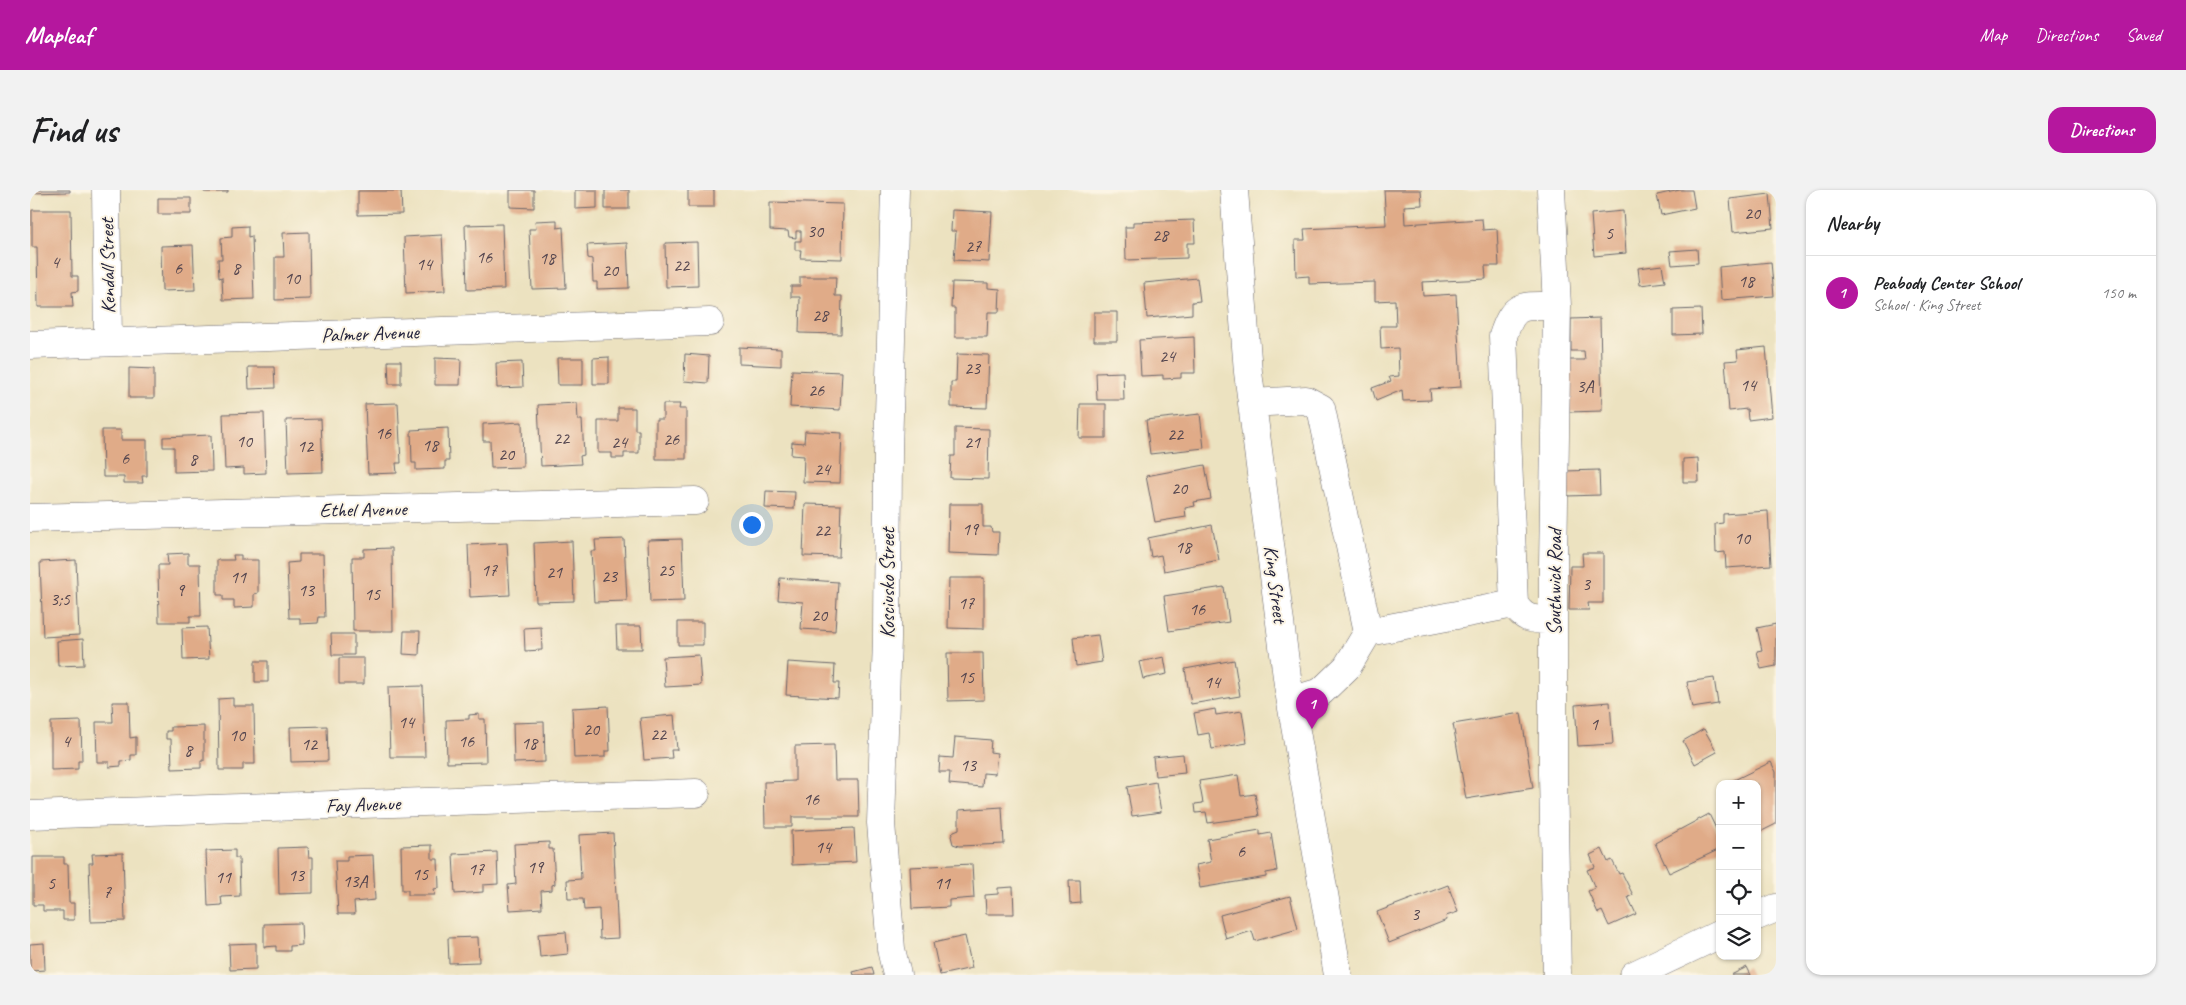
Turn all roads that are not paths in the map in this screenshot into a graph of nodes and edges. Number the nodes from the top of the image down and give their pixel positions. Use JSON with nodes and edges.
{"nodes":[{"id":1,"x":106,"y":190,"type":"edge"},
{"id":2,"x":896,"y":190,"type":"edge"},
{"id":3,"x":1234,"y":190,"type":"edge"},
{"id":4,"x":1551,"y":190,"type":"edge"},
{"id":5,"x":1557,"y":306,"type":"junction"},
{"id":6,"x":710,"y":322,"type":"dead end"},
{"id":7,"x":108,"y":342,"type":"junction"},
{"id":8,"x":30,"y":345,"type":"edge"},
{"id":9,"x":1252,"y":403,"type":"junction"},
{"id":10,"x":695,"y":501,"type":"dead end"},
{"id":11,"x":30,"y":518,"type":"edge"},
{"id":12,"x":1514,"y":604,"type":"junction"},
{"id":13,"x":1553,"y":620,"type":"junction"},
{"id":14,"x":1368,"y":632,"type":"junction"},
{"id":15,"x":1291,"y":701,"type":"junction"},
{"id":16,"x":696,"y":793,"type":"dead end"},
{"id":17,"x":30,"y":816,"type":"edge"},
{"id":18,"x":1776,"y":908,"type":"edge"},
{"id":19,"x":1759,"y":915,"type":"edge"},
{"id":20,"x":1716,"y":936,"type":"edge"},
{"id":21,"x":897,"y":975,"type":"edge"},
{"id":22,"x":1338,"y":975,"type":"edge"},
{"id":23,"x":1557,"y":975,"type":"edge"},
{"id":24,"x":1634,"y":975,"type":"edge"}],
"edges":[{"from":1,"to":7,"type":"street","name":"Kendall Street"},
{"from":2,"to":21,"type":"street","name":"Kosciusko Street"},
{"from":3,"to":9,"type":"street","name":"King Street"},
{"from":4,"to":5,"type":"street","name":"Southwick Road"},
{"from":5,"to":12,"type":"street"},
{"from":5,"to":13,"type":"street","name":"Southwick Road"},
{"from":6,"to":7,"type":"street","name":"Palmer Avenue"},
{"from":7,"to":8,"type":"street","name":"Palmer Avenue"},
{"from":9,"to":14,"type":"street"},
{"from":9,"to":15,"type":"street","name":"King Street"},
{"from":10,"to":11,"type":"street","name":"Ethel Avenue"},
{"from":12,"to":13,"type":"street"},
{"from":12,"to":14,"type":"street"},
{"from":13,"to":23,"type":"street","name":"Southwick Road"},
{"from":14,"to":15,"type":"street"},
{"from":15,"to":22,"type":"street","name":"King Street"},
{"from":16,"to":17,"type":"street","name":"Fay Avenue"},
{"from":18,"to":19,"type":"street"},
{"from":20,"to":24,"type":"street"}]}
